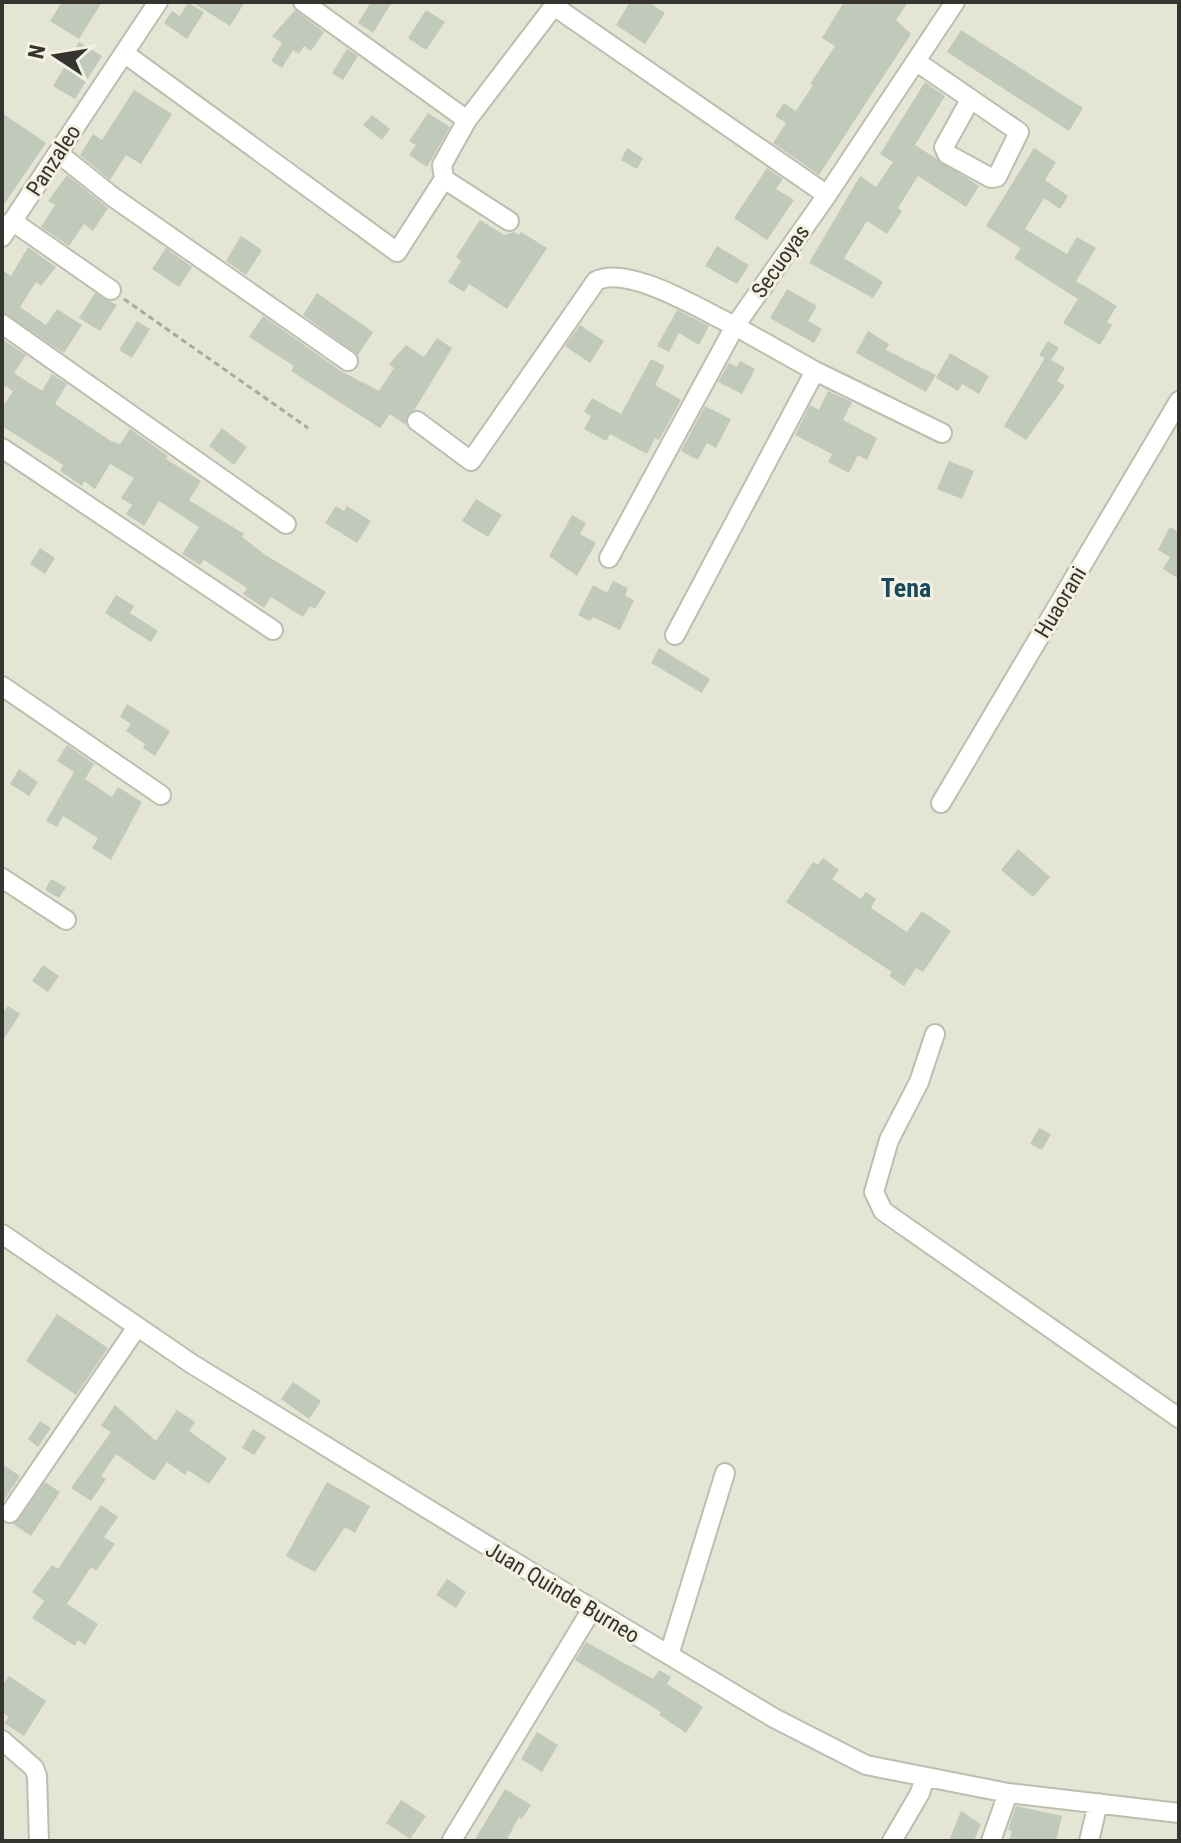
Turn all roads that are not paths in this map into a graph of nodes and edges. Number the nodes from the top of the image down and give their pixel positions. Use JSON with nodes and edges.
{"nodes":[{"id":1,"x":158,"y":2,"type":"edge"},
{"id":2,"x":303,"y":2,"type":"edge"},
{"id":3,"x":955,"y":2,"type":"edge"},
{"id":4,"x":555,"y":4,"type":"edge"},
{"id":5,"x":124,"y":53,"type":"junction"},
{"id":6,"x":917,"y":62,"type":"junction"},
{"id":7,"x":970,"y":100,"type":"junction"},
{"id":8,"x":467,"y":120,"type":"junction"},
{"id":9,"x":58,"y":153,"type":"junction"},
{"id":10,"x":444,"y":179,"type":"junction"},
{"id":11,"x":827,"y":195,"type":"junction"},
{"id":12,"x":12,"y":221,"type":"junction"},
{"id":13,"x":509,"y":221,"type":"dead end"},
{"id":14,"x":2,"y":237,"type":"edge"},
{"id":15,"x":111,"y":290,"type":"road end"},
{"id":16,"x":2,"y":324,"type":"edge"},
{"id":17,"x":735,"y":326,"type":"junction"},
{"id":18,"x":348,"y":361,"type":"dead end"},
{"id":19,"x":815,"y":371,"type":"junction"},
{"id":20,"x":1179,"y":401,"type":"edge"},
{"id":21,"x":417,"y":421,"type":"dead end"},
{"id":22,"x":942,"y":433,"type":"dead end"},
{"id":23,"x":2,"y":448,"type":"edge"},
{"id":24,"x":286,"y":524,"type":"dead end"},
{"id":25,"x":609,"y":558,"type":"dead end"},
{"id":26,"x":273,"y":630,"type":"dead end"},
{"id":27,"x":675,"y":635,"type":"dead end"},
{"id":28,"x":2,"y":686,"type":"edge"},
{"id":29,"x":161,"y":795,"type":"dead end"},
{"id":30,"x":941,"y":803,"type":"dead end"},
{"id":31,"x":2,"y":878,"type":"edge"},
{"id":32,"x":66,"y":920,"type":"dead end"},
{"id":33,"x":935,"y":1034,"type":"dead end"},
{"id":34,"x":2,"y":1234,"type":"edge"},
{"id":35,"x":137,"y":1327,"type":"junction"},
{"id":36,"x":1179,"y":1418,"type":"edge"},
{"id":37,"x":725,"y":1473,"type":"dead end"},
{"id":38,"x":10,"y":1513,"type":"dead end"},
{"id":39,"x":592,"y":1609,"type":"junction"},
{"id":40,"x":669,"y":1655,"type":"junction"},
{"id":41,"x":2,"y":1740,"type":"edge"},
{"id":42,"x":925,"y":1777,"type":"junction"},
{"id":43,"x":1008,"y":1793,"type":"junction"},
{"id":44,"x":1098,"y":1803,"type":"junction"},
{"id":45,"x":1179,"y":1813,"type":"edge"},
{"id":46,"x":452,"y":1840,"type":"edge"},
{"id":47,"x":39,"y":1841,"type":"edge"},
{"id":48,"x":892,"y":1841,"type":"edge"},
{"id":49,"x":991,"y":1841,"type":"edge"},
{"id":50,"x":1089,"y":1841,"type":"edge"}],
"edges":[{"from":1,"to":5,"type":"street","name":"Panzaleo"},
{"from":2,"to":8,"type":"street"},
{"from":3,"to":6,"type":"street","name":"Secuoyas"},
{"from":4,"to":8,"type":"street"},
{"from":4,"to":11,"type":"street"},
{"from":5,"to":9,"type":"street","name":"Panzaleo"},
{"from":5,"to":10,"type":"street"},
{"from":6,"to":7,"type":"street"},
{"from":6,"to":11,"type":"street","name":"Secuoyas"},
{"from":7,"to":7,"type":"street"},
{"from":8,"to":10,"type":"street"},
{"from":9,"to":12,"type":"street","name":"Panzaleo"},
{"from":9,"to":18,"type":"street"},
{"from":10,"to":13,"type":"street"},
{"from":11,"to":17,"type":"street","name":"Secuoyas"},
{"from":12,"to":14,"type":"street","name":"Panzaleo"},
{"from":12,"to":15,"type":"street"},
{"from":16,"to":24,"type":"street"},
{"from":17,"to":19,"type":"street"},
{"from":17,"to":21,"type":"street"},
{"from":17,"to":25,"type":"street","name":"Secuoyas"},
{"from":19,"to":22,"type":"street"},
{"from":19,"to":27,"type":"street"},
{"from":20,"to":30,"type":"street","name":"Huaorani"},
{"from":23,"to":26,"type":"street"},
{"from":28,"to":29,"type":"street"},
{"from":31,"to":32,"type":"street"},
{"from":33,"to":36,"type":"street"},
{"from":34,"to":35,"type":"street","name":"Juan Quinde Burneo"},
{"from":35,"to":38,"type":"street"},
{"from":35,"to":39,"type":"street","name":"Juan Quinde Burneo"},
{"from":37,"to":40,"type":"street"},
{"from":39,"to":40,"type":"street","name":"Juan Quinde Burneo"},
{"from":39,"to":46,"type":"street"},
{"from":40,"to":42,"type":"street","name":"Juan Quinde Burneo"},
{"from":41,"to":47,"type":"street"},
{"from":42,"to":43,"type":"street","name":"Juan Quinde Burneo"},
{"from":42,"to":48,"type":"street"},
{"from":43,"to":44,"type":"street","name":"Juan Quinde Burneo"},
{"from":43,"to":49,"type":"street"},
{"from":44,"to":45,"type":"street","name":"Juan Quinde Burneo"},
{"from":44,"to":50,"type":"street"}]}
